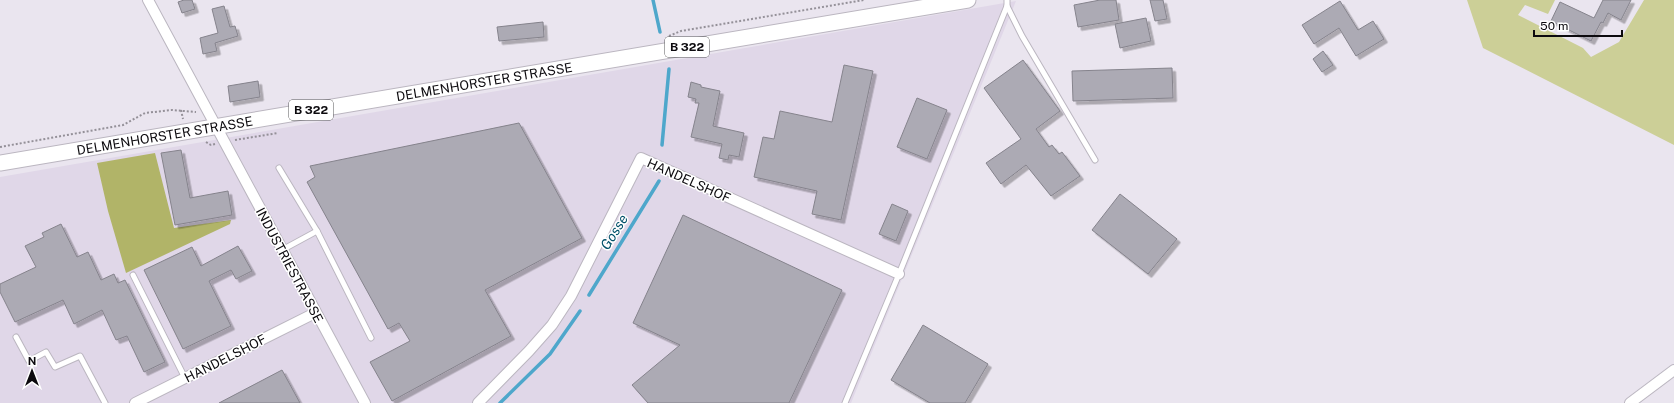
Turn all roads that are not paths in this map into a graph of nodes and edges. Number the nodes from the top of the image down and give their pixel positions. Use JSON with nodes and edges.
{"nodes":[{"id":1,"x":148,"y":0,"type":"edge"},
{"id":2,"x":968,"y":0,"type":"edge"},
{"id":3,"x":1007,"y":0,"type":"edge"},
{"id":4,"x":1007,"y":6,"type":"junction"},
{"id":5,"x":216,"y":126,"type":"junction"},
{"id":6,"x":1095,"y":160,"type":"dead end"},
{"id":7,"x":0,"y":163,"type":"edge"},
{"id":8,"x":279,"y":168,"type":"dead end"},
{"id":9,"x":317,"y":231,"type":"junction"},
{"id":10,"x":282,"y":250,"type":"junction"},
{"id":11,"x":899,"y":274,"type":"junction"},
{"id":12,"x":133,"y":275,"type":"dead end"},
{"id":13,"x":315,"y":313,"type":"junction"},
{"id":14,"x":16,"y":337,"type":"dead end"},
{"id":15,"x":371,"y":338,"type":"dead end"},
{"id":16,"x":1674,"y":370,"type":"edge"},
{"id":17,"x":185,"y":378,"type":"junction"},
{"id":18,"x":105,"y":403,"type":"edge"},
{"id":19,"x":135,"y":403,"type":"edge"},
{"id":20,"x":365,"y":403,"type":"edge"},
{"id":21,"x":478,"y":403,"type":"edge"},
{"id":22,"x":845,"y":403,"type":"edge"},
{"id":23,"x":1630,"y":403,"type":"edge"}],
"edges":[{"from":1,"to":5,"type":"street","name":"INDUSTRIESTRASSE"},
{"from":2,"to":5,"type":"main road","name":"DELMENHORSTER STRASSE","number":"B 322"},
{"from":3,"to":4,"type":"lane"},
{"from":4,"to":6,"type":"lane"},
{"from":4,"to":11,"type":"lane"},
{"from":5,"to":7,"type":"main road","name":"DELMENHORSTER STRASSE","number":"B 322"},
{"from":5,"to":10,"type":"street","name":"INDUSTRIESTRASSE"},
{"from":8,"to":9,"type":"lane"},
{"from":9,"to":10,"type":"lane"},
{"from":9,"to":15,"type":"lane"},
{"from":10,"to":13,"type":"street","name":"INDUSTRIESTRASSE"},
{"from":11,"to":21,"type":"street","name":"HANDELSHOF"},
{"from":11,"to":22,"type":"lane"},
{"from":12,"to":17,"type":"lane"},
{"from":13,"to":17,"type":"street","name":"HANDELSHOF"},
{"from":13,"to":20,"type":"street","name":"INDUSTRIESTRASSE"},
{"from":14,"to":18,"type":"lane"},
{"from":16,"to":23,"type":"street"},
{"from":17,"to":19,"type":"street","name":"HANDELSHOF"}]}
